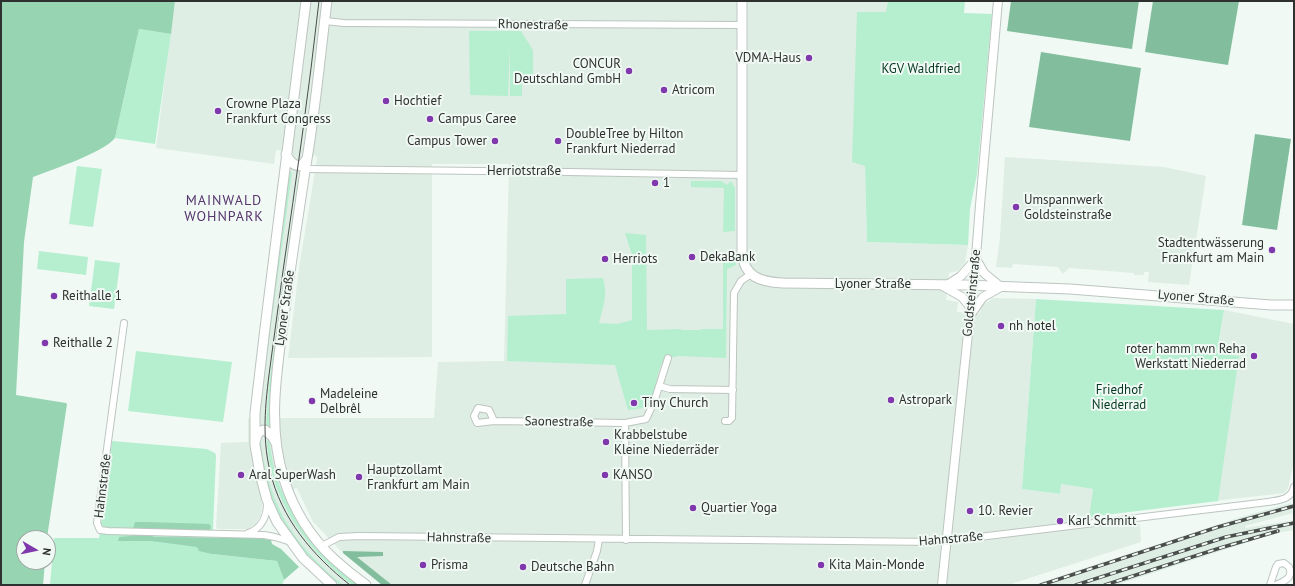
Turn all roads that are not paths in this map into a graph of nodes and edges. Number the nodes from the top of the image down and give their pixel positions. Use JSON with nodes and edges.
{"nodes":[{"id":1,"x":306,"y":1,"type":"edge"},
{"id":2,"x":327,"y":1,"type":"edge"},
{"id":3,"x":742,"y":1,"type":"edge"},
{"id":4,"x":998,"y":1,"type":"edge"},
{"id":5,"x":325,"y":21,"type":"junction"},
{"id":6,"x":742,"y":25,"type":"junction"},
{"id":7,"x":286,"y":154,"type":"junction"},
{"id":8,"x":307,"y":159,"type":"junction"},
{"id":9,"x":306,"y":169,"type":"junction"},
{"id":10,"x":742,"y":175,"type":"junction"},
{"id":11,"x":976,"y":258,"type":"junction"},
{"id":12,"x":751,"y":274,"type":"junction"},
{"id":13,"x":944,"y":285,"type":"junction"},
{"id":14,"x":974,"y":286,"type":"junction"},
{"id":15,"x":1002,"y":287,"type":"junction"},
{"id":16,"x":1271,"y":305,"type":"junction"},
{"id":17,"x":1294,"y":305,"type":"edge"},
{"id":18,"x":1294,"y":310,"type":"edge"},
{"id":19,"x":970,"y":312,"type":"junction"},
{"id":20,"x":124,"y":323,"type":"dead end"},
{"id":21,"x":668,"y":358,"type":"dead end"},
{"id":22,"x":658,"y":386,"type":"junction"},
{"id":23,"x":732,"y":390,"type":"junction"},
{"id":24,"x":494,"y":421,"type":"dead end"},
{"id":25,"x":725,"y":421,"type":"dead end"},
{"id":26,"x":625,"y":423,"type":"junction"},
{"id":27,"x":255,"y":445,"type":"junction"},
{"id":28,"x":277,"y":446,"type":"junction"},
{"id":29,"x":1294,"y":487,"type":"edge"},
{"id":30,"x":267,"y":500,"type":"junction"},
{"id":31,"x":244,"y":534,"type":"junction"},
{"id":32,"x":599,"y":539,"type":"junction"},
{"id":33,"x":626,"y":540,"type":"junction"},
{"id":34,"x":947,"y":541,"type":"junction"},
{"id":35,"x":291,"y":542,"type":"junction"},
{"id":36,"x":322,"y":546,"type":"junction"},
{"id":37,"x":332,"y":585,"type":"edge"},
{"id":38,"x":366,"y":585,"type":"edge"},
{"id":39,"x":585,"y":585,"type":"edge"},
{"id":40,"x":942,"y":585,"type":"edge"},
{"id":41,"x":1270,"y":585,"type":"edge"},
{"id":42,"x":1276,"y":585,"type":"edge"}],
"edges":[{"from":1,"to":7,"type":"main road","name":"Lyoner Straße"},
{"from":2,"to":5,"type":"main road","name":"Lyoner Straße"},
{"from":3,"to":6,"type":"main road"},
{"from":4,"to":11,"type":"street","name":"Goldsteinstraße"},
{"from":5,"to":6,"type":"street","name":"Rhonestraße"},
{"from":5,"to":8,"type":"main road","name":"Lyoner Straße"},
{"from":6,"to":10,"type":"main road"},
{"from":7,"to":8,"type":"main road"},
{"from":7,"to":27,"type":"main road","name":"Lyoner Straße"},
{"from":8,"to":9,"type":"main road","name":"Lyoner Straße"},
{"from":9,"to":10,"type":"street","name":"Herriotstraße"},
{"from":9,"to":28,"type":"main road","name":"Lyoner Straße"},
{"from":10,"to":12,"type":"main road"},
{"from":11,"to":13,"type":"street"},
{"from":11,"to":14,"type":"street","name":"Goldsteinstraße"},
{"from":11,"to":15,"type":"street"},
{"from":12,"to":13,"type":"main road","name":"Lyoner Straße"},
{"from":12,"to":23,"type":"street"},
{"from":13,"to":14,"type":"main road","name":"Lyoner Straße"},
{"from":13,"to":19,"type":"street"},
{"from":14,"to":15,"type":"main road","name":"Lyoner Straße"},
{"from":14,"to":19,"type":"street","name":"Goldsteinstraße"},
{"from":15,"to":16,"type":"main road","name":"Lyoner Straße"},
{"from":15,"to":19,"type":"street"},
{"from":16,"to":17,"type":"main road","name":"Lyoner Straße"},
{"from":16,"to":18,"type":"main road","name":"Lyoner Straße"},
{"from":19,"to":34,"type":"street","name":"Goldsteinstraße"},
{"from":20,"to":31,"type":"street","name":"Hahnstraße"},
{"from":21,"to":22,"type":"street","name":"Saonestraße"},
{"from":22,"to":23,"type":"street"},
{"from":22,"to":26,"type":"street","name":"Saonestraße"},
{"from":23,"to":25,"type":"street"},
{"from":24,"to":26,"type":"street","name":"Saonestraße"},
{"from":26,"to":33,"type":"street"},
{"from":27,"to":28,"type":"main road"},
{"from":27,"to":30,"type":"main road","name":"Lyoner Straße"},
{"from":28,"to":36,"type":"main road","name":"Lyoner Straße"},
{"from":29,"to":34,"type":"street","name":"Hahnstraße"},
{"from":30,"to":31,"type":"street"},
{"from":30,"to":35,"type":"main road","name":"Lyoner Straße"},
{"from":31,"to":35,"type":"street","name":"Hahnstraße"},
{"from":32,"to":33,"type":"street","name":"Hahnstraße"},
{"from":32,"to":36,"type":"street","name":"Hahnstraße"},
{"from":32,"to":39,"type":"street"},
{"from":33,"to":34,"type":"street","name":"Hahnstraße"},
{"from":34,"to":40,"type":"street","name":"Goldsteinstraße"},
{"from":35,"to":37,"type":"main road","name":"Lyoner Straße"},
{"from":36,"to":38,"type":"main road","name":"Lyoner Straße"},
{"from":41,"to":42,"type":"street"}]}
